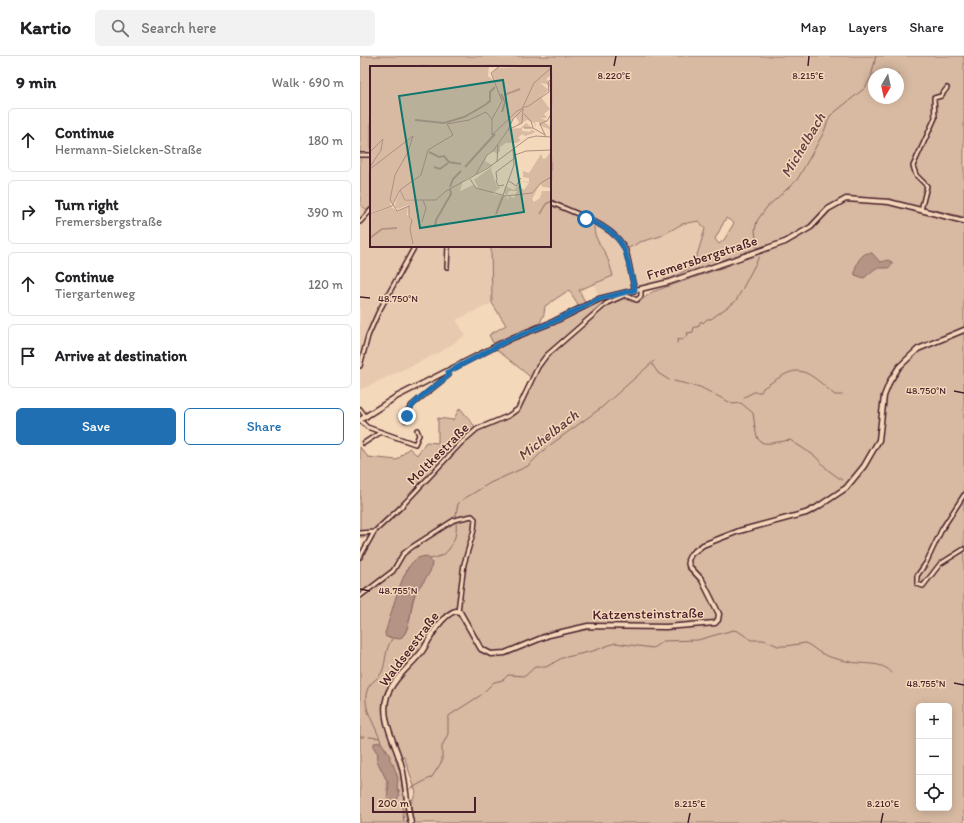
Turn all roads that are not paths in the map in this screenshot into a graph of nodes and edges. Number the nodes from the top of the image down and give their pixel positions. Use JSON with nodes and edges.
{"nodes":[{"id":1,"x":947,"y":88,"type":"dead end"},
{"id":2,"x":551,"y":202,"type":"edge"},
{"id":3,"x":921,"y":210,"type":"junction"},
{"id":4,"x":370,"y":211,"type":"edge"},
{"id":5,"x":964,"y":220,"type":"edge"},
{"id":6,"x":360,"y":222,"type":"edge"},
{"id":7,"x":414,"y":247,"type":"edge"},
{"id":8,"x":448,"y":247,"type":"edge"},
{"id":9,"x":447,"y":267,"type":"dead end"},
{"id":10,"x":641,"y":289,"type":"junction"},
{"id":11,"x":635,"y":290,"type":"junction"},
{"id":12,"x":622,"y":294,"type":"junction"},
{"id":13,"x":964,"y":330,"type":"edge"},
{"id":14,"x":360,"y":366,"type":"edge"},
{"id":15,"x":448,"y":372,"type":"junction"},
{"id":16,"x":360,"y":409,"type":"edge"},
{"id":17,"x":366,"y":417,"type":"junction"},
{"id":18,"x":360,"y":420,"type":"edge"},
{"id":19,"x":406,"y":420,"type":"dead end"},
{"id":20,"x":417,"y":430,"type":"dead end"},
{"id":21,"x":381,"y":432,"type":"junction"},
{"id":22,"x":364,"y":444,"type":"dead end"},
{"id":23,"x":964,"y":495,"type":"edge"},
{"id":24,"x":374,"y":532,"type":"junction"},
{"id":25,"x":360,"y":533,"type":"edge"},
{"id":26,"x":964,"y":549,"type":"edge"},
{"id":27,"x":360,"y":557,"type":"edge"},
{"id":28,"x":360,"y":596,"type":"edge"},
{"id":29,"x":458,"y":611,"type":"junction"},
{"id":30,"x":411,"y":823,"type":"edge"}],
"edges":[{"from":1,"to":3,"type":"street"},
{"from":2,"to":11,"type":"street"},
{"from":3,"to":5,"type":"street","name":"Fremersbergstraße"},
{"from":3,"to":10,"type":"street","name":"Fremersbergstraße"},
{"from":4,"to":6,"type":"street"},
{"from":7,"to":14,"type":"street"},
{"from":8,"to":9,"type":"street"},
{"from":10,"to":11,"type":"street","name":"Fremersbergstraße"},
{"from":10,"to":12,"type":"street","name":"Moltkestraße"},
{"from":11,"to":12,"type":"street","name":"Fremersbergstraße"},
{"from":12,"to":15,"type":"street","name":"Fremersbergstraße"},
{"from":12,"to":24,"type":"street","name":"Moltkestraße"},
{"from":13,"to":29,"type":"street","name":"Katzensteinstraße"},
{"from":15,"to":17,"type":"street","name":"Fremersbergstraße"},
{"from":15,"to":19,"type":"street"},
{"from":16,"to":17,"type":"street"},
{"from":17,"to":18,"type":"street","name":"Fremersbergstraße"},
{"from":18,"to":21,"type":"street"},
{"from":20,"to":21,"type":"street"},
{"from":21,"to":22,"type":"street"},
{"from":23,"to":26,"type":"street"},
{"from":24,"to":25,"type":"street"},
{"from":24,"to":27,"type":"street","name":"Moltkestraße"},
{"from":28,"to":29,"type":"street"},
{"from":29,"to":30,"type":"street","name":"Waldseestraße"}]}
